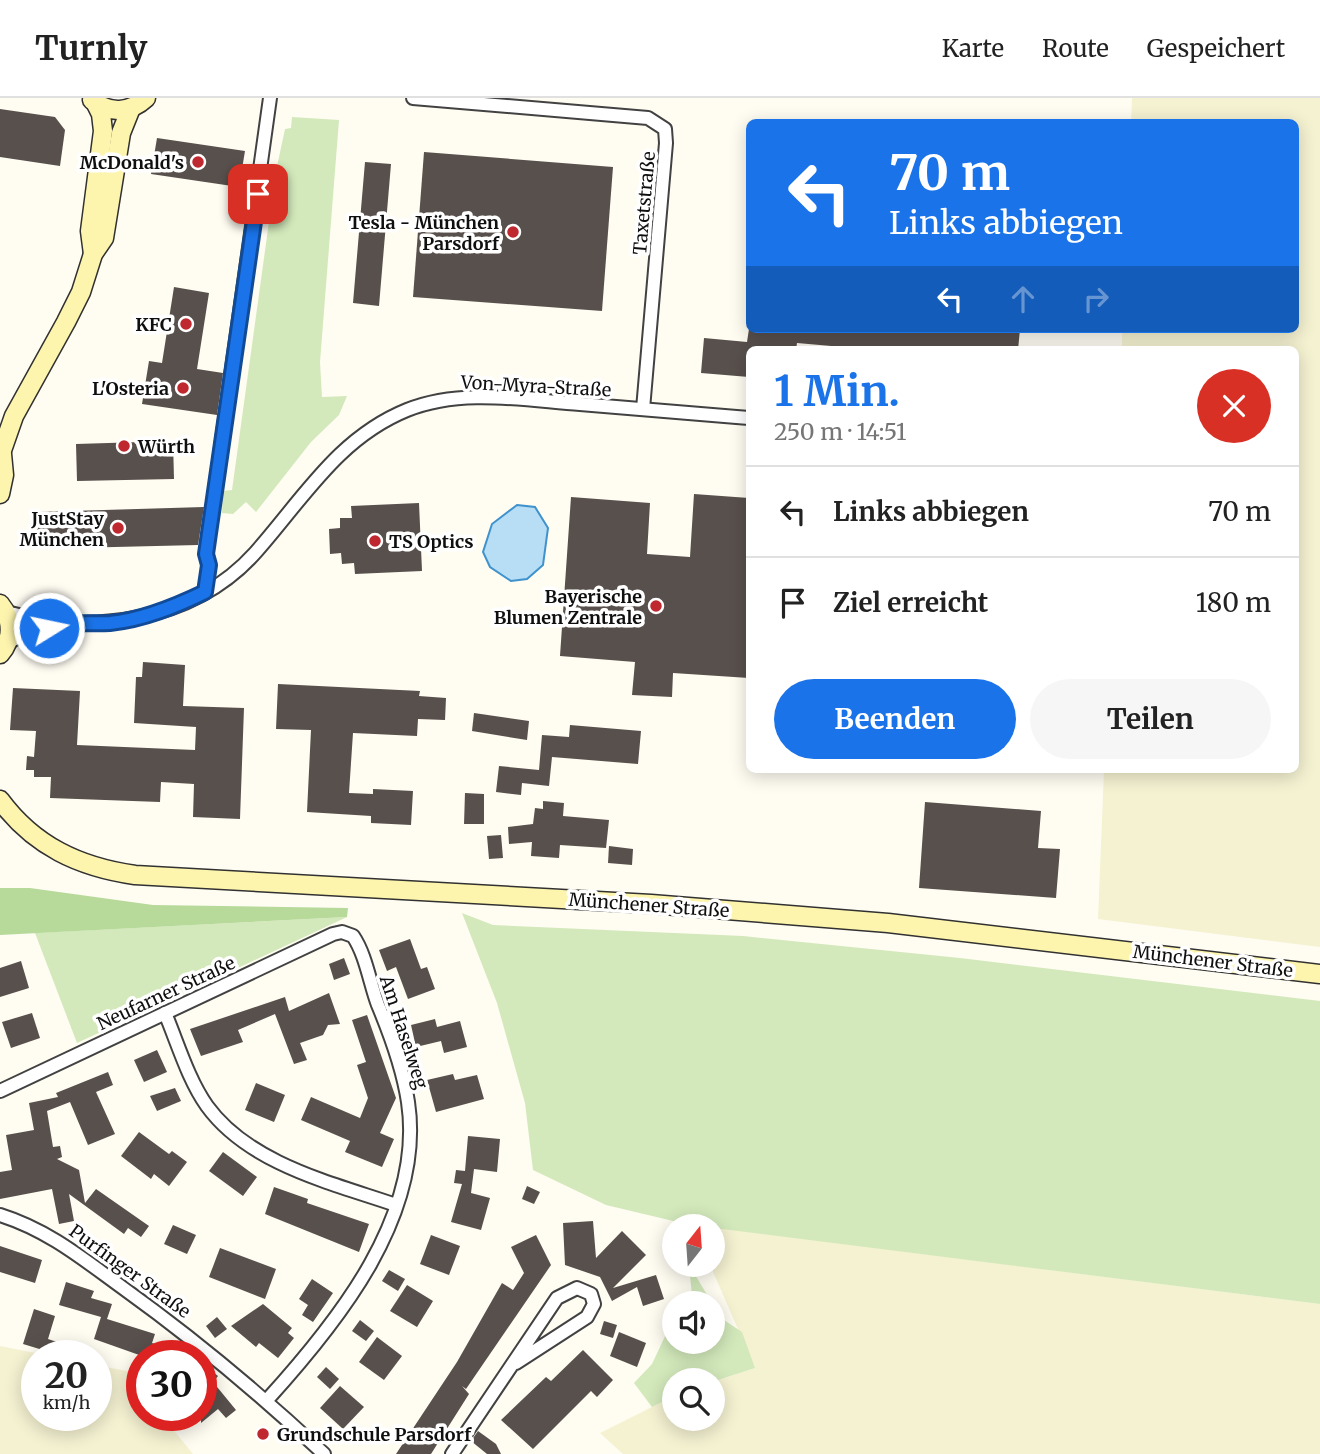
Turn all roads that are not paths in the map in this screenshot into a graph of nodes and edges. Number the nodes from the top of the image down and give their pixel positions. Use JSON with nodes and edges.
{"nodes":[{"id":1,"x":270,"y":98,"type":"edge"},
{"id":2,"x":414,"y":98,"type":"edge"},
{"id":3,"x":93,"y":101,"type":"edge"},
{"id":4,"x":138,"y":103,"type":"edge"},
{"id":5,"x":93,"y":254,"type":"junction"},
{"id":6,"x":643,"y":409,"type":"junction"},
{"id":7,"x":746,"y":418,"type":"edge"},
{"id":8,"x":1,"y":455,"type":"edge"},
{"id":9,"x":0,"y":494,"type":"edge"},
{"id":10,"x":205,"y":592,"type":"junction"},
{"id":11,"x":3,"y":608,"type":"edge"},
{"id":12,"x":65,"y":622,"type":"junction"},
{"id":13,"x":4,"y":649,"type":"edge"},
{"id":14,"x":0,"y":800,"type":"edge"},
{"id":15,"x":348,"y":933,"type":"joint"},
{"id":16,"x":1320,"y":974,"type":"edge"},
{"id":17,"x":165,"y":1013,"type":"junction"},
{"id":18,"x":0,"y":1091,"type":"edge"},
{"id":19,"x":396,"y":1205,"type":"junction"},
{"id":20,"x":0,"y":1215,"type":"edge"},
{"id":21,"x":516,"y":1363,"type":"junction"},
{"id":22,"x":267,"y":1400,"type":"junction"},
{"id":23,"x":324,"y":1454,"type":"edge"},
{"id":24,"x":452,"y":1454,"type":"edge"}],
"edges":[{"from":1,"to":10,"type":"street"},
{"from":2,"to":6,"type":"street","name":"Taxetstraße"},
{"from":3,"to":4,"type":"street"},
{"from":3,"to":5,"type":"street"},
{"from":4,"to":5,"type":"street"},
{"from":5,"to":8,"type":"street"},
{"from":6,"to":7,"type":"street","name":"Von-Myra-Straße"},
{"from":6,"to":10,"type":"street","name":"Von-Myra-Straße"},
{"from":8,"to":9,"type":"street"},
{"from":10,"to":12,"type":"street","name":"Von-Myra-Straße"},
{"from":11,"to":12,"type":"street","name":"Von-Myra-Straße"},
{"from":11,"to":13,"type":"street"},
{"from":12,"to":13,"type":"street","name":"Von-Myra-Straße"},
{"from":14,"to":16,"type":"street","name":"Münchener Straße"},
{"from":15,"to":17,"type":"street","name":"Neufarner Straße"},
{"from":15,"to":19,"type":"street","name":"Am Haselweg"},
{"from":17,"to":18,"type":"street","name":"Neufarner Straße"},
{"from":17,"to":19,"type":"street"},
{"from":19,"to":22,"type":"street","name":"Am Haselweg"},
{"from":20,"to":22,"type":"street","name":"Purfinger Straße"},
{"from":21,"to":21,"type":"street"},
{"from":21,"to":24,"type":"street"},
{"from":22,"to":23,"type":"street","name":"Purfinger Straße"}]}
